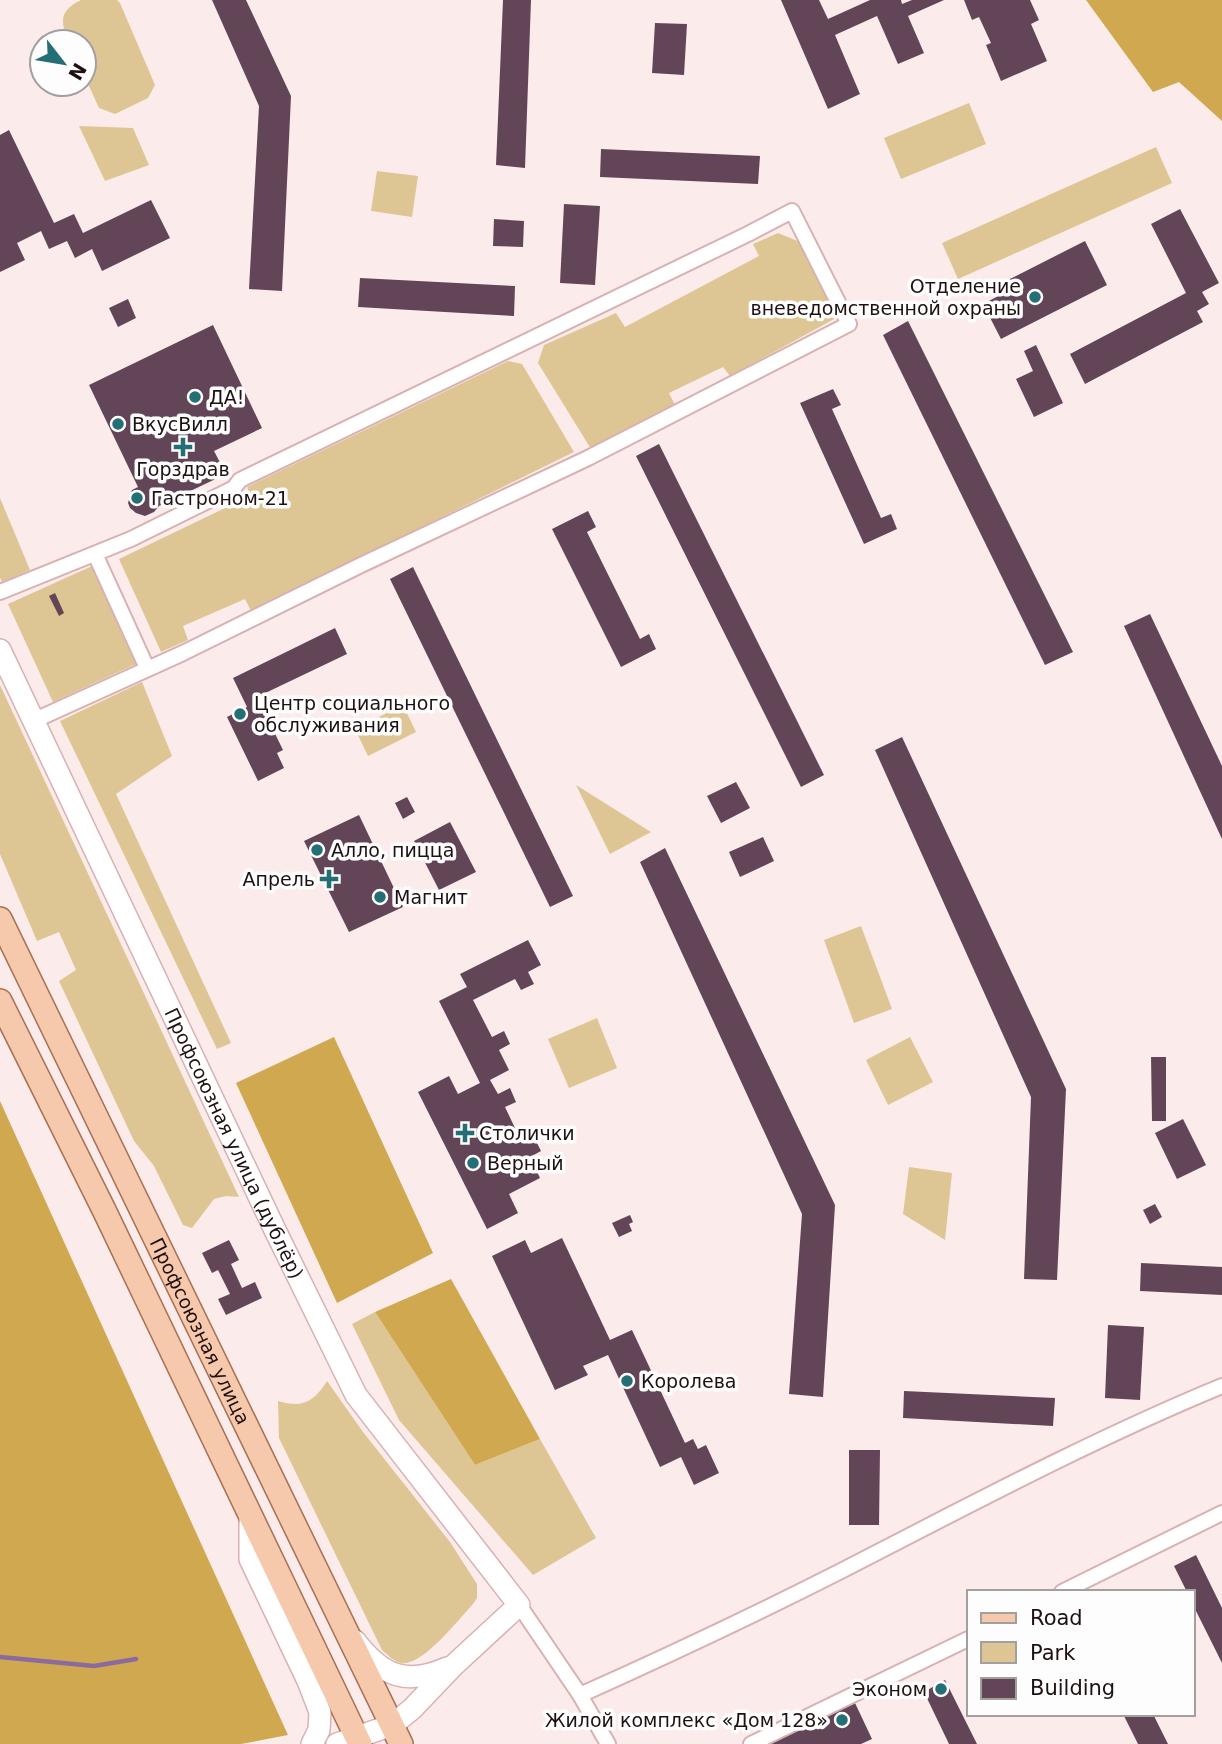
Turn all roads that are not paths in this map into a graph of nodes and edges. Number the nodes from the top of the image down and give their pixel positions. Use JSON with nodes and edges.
{"nodes":[{"id":1,"x":95,"y":554,"type":"junction"},
{"id":2,"x":0,"y":592,"type":"edge"},
{"id":3,"x":0,"y":650,"type":"edge"},
{"id":4,"x":147,"y":668,"type":"junction"},
{"id":5,"x":33,"y":721,"type":"junction"},
{"id":6,"x":0,"y":919,"type":"edge"},
{"id":7,"x":0,"y":1001,"type":"edge"},
{"id":8,"x":1222,"y":1386,"type":"edge"},
{"id":9,"x":250,"y":1512,"type":"junction"},
{"id":10,"x":1222,"y":1513,"type":"edge"},
{"id":11,"x":1066,"y":1590,"type":"edge"},
{"id":12,"x":519,"y":1605,"type":"junction"},
{"id":13,"x":345,"y":1627,"type":"junction"},
{"id":14,"x":967,"y":1639,"type":"edge"},
{"id":15,"x":453,"y":1666,"type":"junction"},
{"id":16,"x":580,"y":1695,"type":"junction"},
{"id":17,"x":396,"y":1735,"type":"edge"},
{"id":18,"x":352,"y":1742,"type":"edge"},
{"id":19,"x":312,"y":1744,"type":"edge"},
{"id":20,"x":608,"y":1744,"type":"edge"},
{"id":21,"x":751,"y":1744,"type":"edge"}],
"edges":[{"from":1,"to":2,"type":"street"},
{"from":1,"to":4,"type":"street"},
{"from":1,"to":4,"type":"street"},
{"from":3,"to":5,"type":"street","name":"Профсоюзная улица (дублёр)"},
{"from":4,"to":5,"type":"street"},
{"from":5,"to":12,"type":"street","name":"Профсоюзная улица (дублёр)"},
{"from":6,"to":13,"type":"main road","name":"Профсоюзная улица"},
{"from":7,"to":9,"type":"main road","name":"Профсоюзная улица"},
{"from":8,"to":16,"type":"street"},
{"from":9,"to":18,"type":"main road","name":"Профсоюзная улица"},
{"from":9,"to":19,"type":"street"},
{"from":10,"to":11,"type":"street"},
{"from":12,"to":15,"type":"street"},
{"from":12,"to":16,"type":"street"},
{"from":13,"to":15,"type":"street"},
{"from":13,"to":17,"type":"main road","name":"Профсоюзная улица"},
{"from":14,"to":21,"type":"street"},
{"from":15,"to":17,"type":"street"},
{"from":16,"to":20,"type":"street"},
{"from":17,"to":18,"type":"street"}]}
